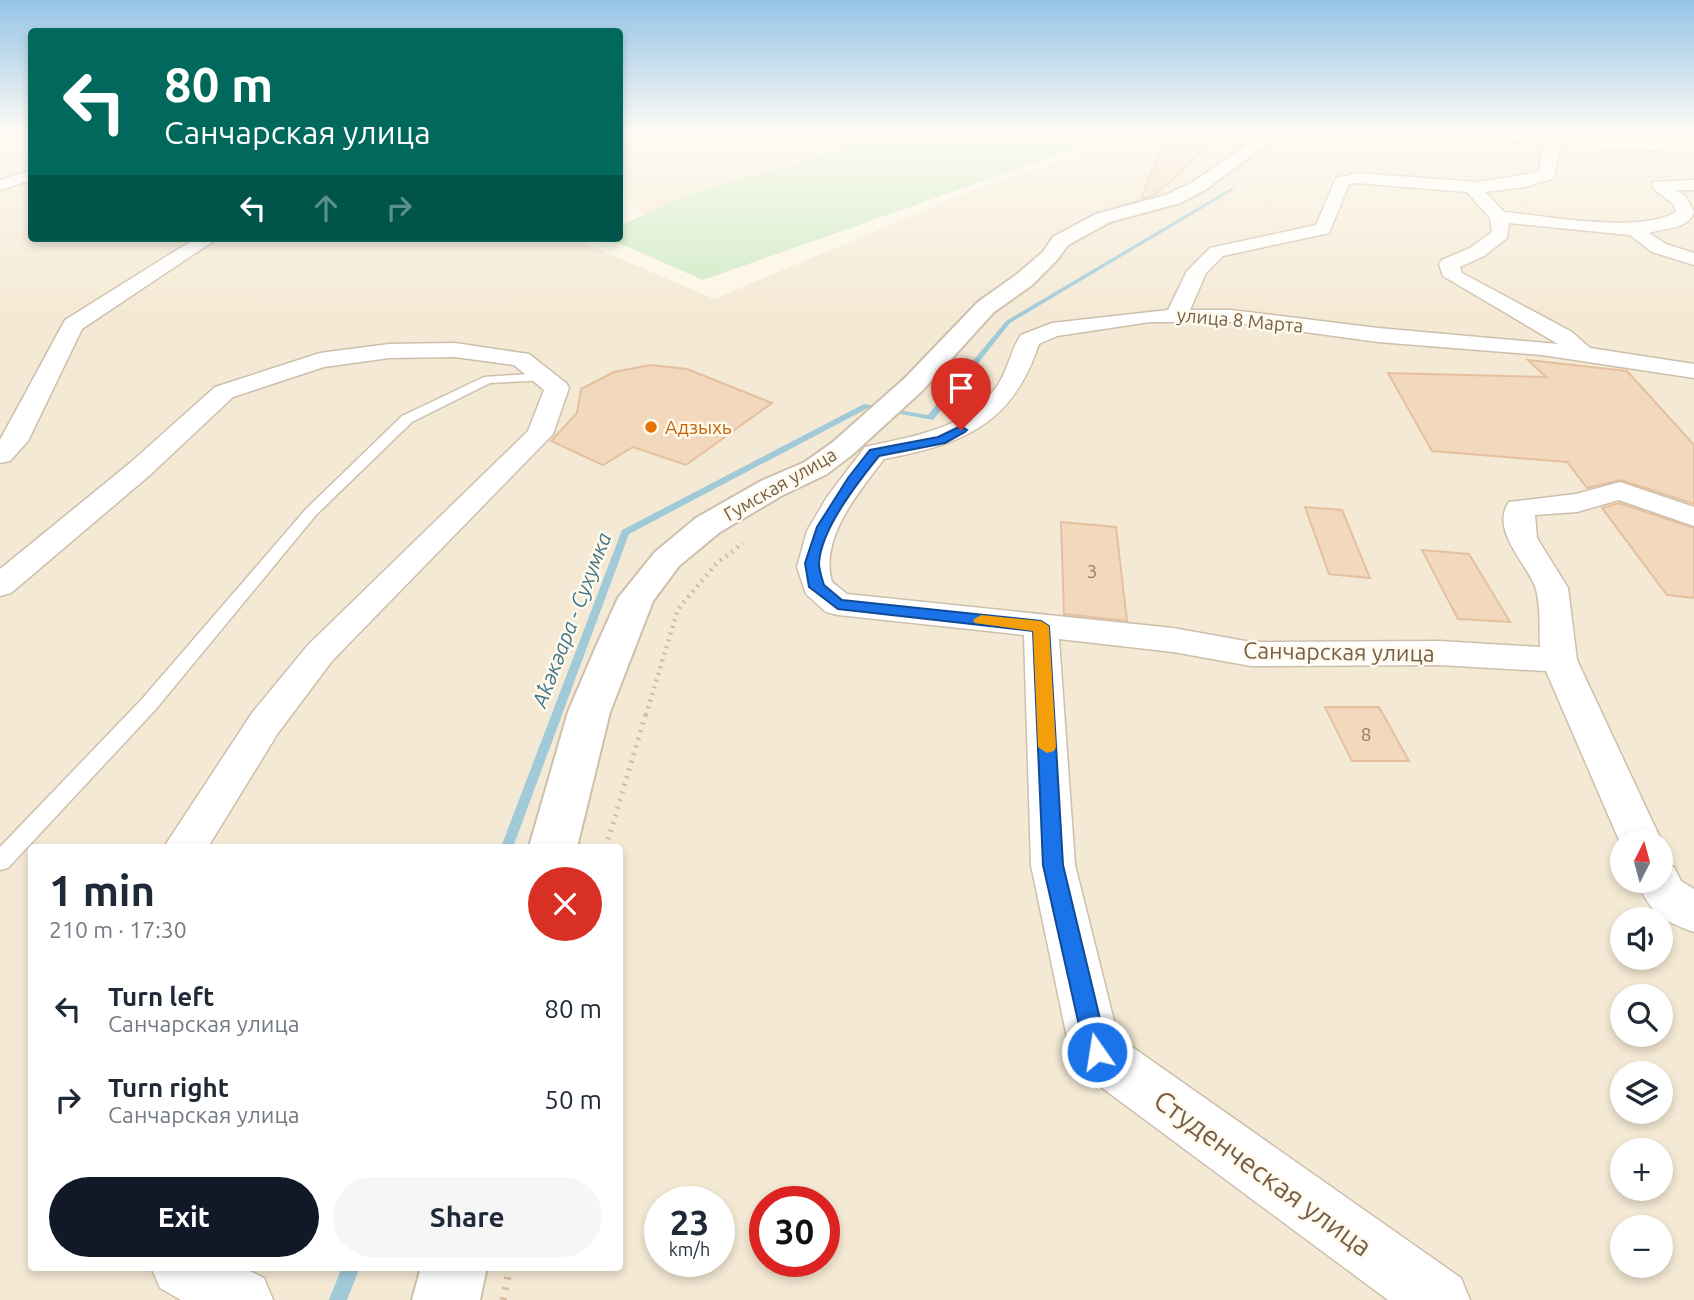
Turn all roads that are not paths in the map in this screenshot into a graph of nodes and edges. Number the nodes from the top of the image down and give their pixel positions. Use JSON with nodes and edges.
{"nodes":[{"id":1,"x":1184,"y":194,"type":"edge"},
{"id":2,"x":1337,"y":194,"type":"edge"},
{"id":3,"x":1477,"y":194,"type":"edge"},
{"id":4,"x":1671,"y":194,"type":"edge"},
{"id":5,"x":1499,"y":217,"type":"junction"},
{"id":6,"x":1639,"y":230,"type":"junction"},
{"id":7,"x":202,"y":242,"type":"edge"},
{"id":8,"x":1694,"y":259,"type":"edge"},
{"id":9,"x":1177,"y":315,"type":"junction"},
{"id":10,"x":1585,"y":355,"type":"junction"},
{"id":11,"x":1694,"y":371,"type":"edge"},
{"id":12,"x":544,"y":377,"type":"junction"},
{"id":13,"x":0,"y":455,"type":"edge"},
{"id":14,"x":852,"y":481,"type":"joint"},
{"id":15,"x":1694,"y":517,"type":"edge"},
{"id":16,"x":0,"y":586,"type":"edge"},
{"id":17,"x":1041,"y":626,"type":"junction"},
{"id":18,"x":1559,"y":660,"type":"junction"},
{"id":19,"x":1636,"y":830,"type":"edge"},
{"id":20,"x":187,"y":844,"type":"edge"},
{"id":21,"x":554,"y":844,"type":"edge"},
{"id":22,"x":0,"y":861,"type":"edge"},
{"id":23,"x":1664,"y":893,"type":"edge"},
{"id":24,"x":1694,"y":912,"type":"edge"},
{"id":25,"x":189,"y":1271,"type":"edge"},
{"id":26,"x":453,"y":1271,"type":"edge"},
{"id":27,"x":243,"y":1300,"type":"edge"},
{"id":28,"x":446,"y":1300,"type":"edge"},
{"id":29,"x":1439,"y":1300,"type":"edge"}],
"edges":[{"from":1,"to":21,"type":"street","name":"Гумская улица"},
{"from":2,"to":9,"type":"street"},
{"from":3,"to":5,"type":"street"},
{"from":4,"to":6,"type":"street"},
{"from":5,"to":6,"type":"street"},
{"from":5,"to":10,"type":"street"},
{"from":6,"to":8,"type":"street"},
{"from":7,"to":13,"type":"street"},
{"from":9,"to":10,"type":"street","name":"улица 8 Марта"},
{"from":9,"to":14,"type":"street","name":"улица 8 Марта"},
{"from":10,"to":11,"type":"street","name":"улица 8 Марта"},
{"from":12,"to":16,"type":"street"},
{"from":12,"to":20,"type":"street"},
{"from":12,"to":22,"type":"lane"},
{"from":14,"to":17,"type":"street","name":"Санчарская улица"},
{"from":15,"to":18,"type":"street"},
{"from":17,"to":18,"type":"street","name":"Санчарская улица"},
{"from":17,"to":29,"type":"street","name":"Студенческая улица"},
{"from":18,"to":19,"type":"street"},
{"from":23,"to":24,"type":"street"},
{"from":25,"to":27,"type":"street"},
{"from":26,"to":28,"type":"street"}]}
